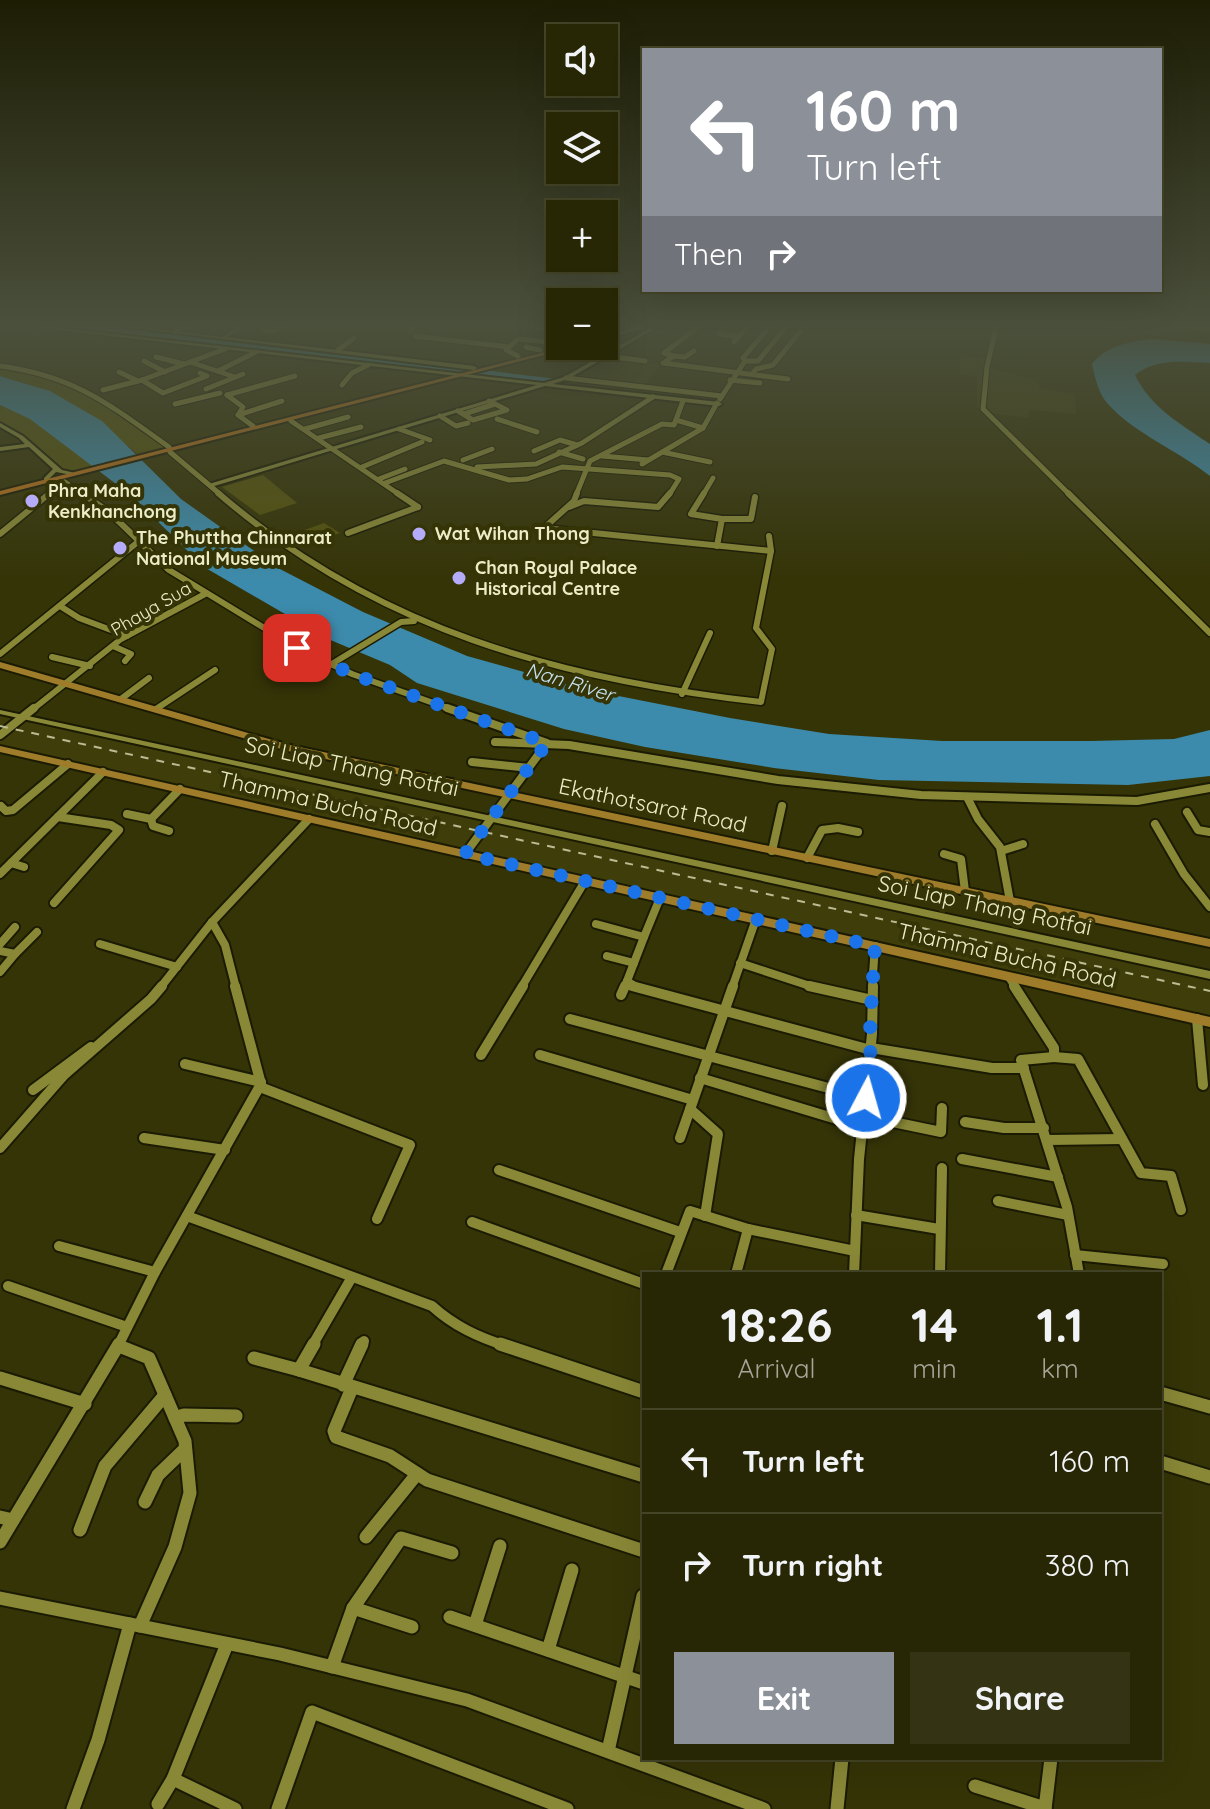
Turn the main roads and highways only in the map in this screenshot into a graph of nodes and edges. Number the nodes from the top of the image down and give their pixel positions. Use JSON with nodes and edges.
{"nodes":[{"id":1,"x":316,"y":411,"type":"edge"},
{"id":2,"x":318,"y":411,"type":"edge"},
{"id":3,"x":288,"y":419,"type":"junction"},
{"id":4,"x":166,"y":450,"type":"junction"},
{"id":5,"x":0,"y":492,"type":"edge"},
{"id":6,"x":0,"y":665,"type":"edge"},
{"id":7,"x":0,"y":749,"type":"edge"},
{"id":8,"x":1210,"y":943,"type":"edge"},
{"id":9,"x":1204,"y":1020,"type":"edge"}],
"edges":[{"from":1,"to":3,"type":"main road"},
{"from":2,"to":3,"type":"main road"},
{"from":3,"to":4,"type":"main road"},
{"from":3,"to":4,"type":"main road"},
{"from":4,"to":5,"type":"main road"},
{"from":6,"to":8,"type":"main road","name":"Ekathotsarot Road"},
{"from":7,"to":9,"type":"main road","name":"Thamma Bucha Road"}]}
